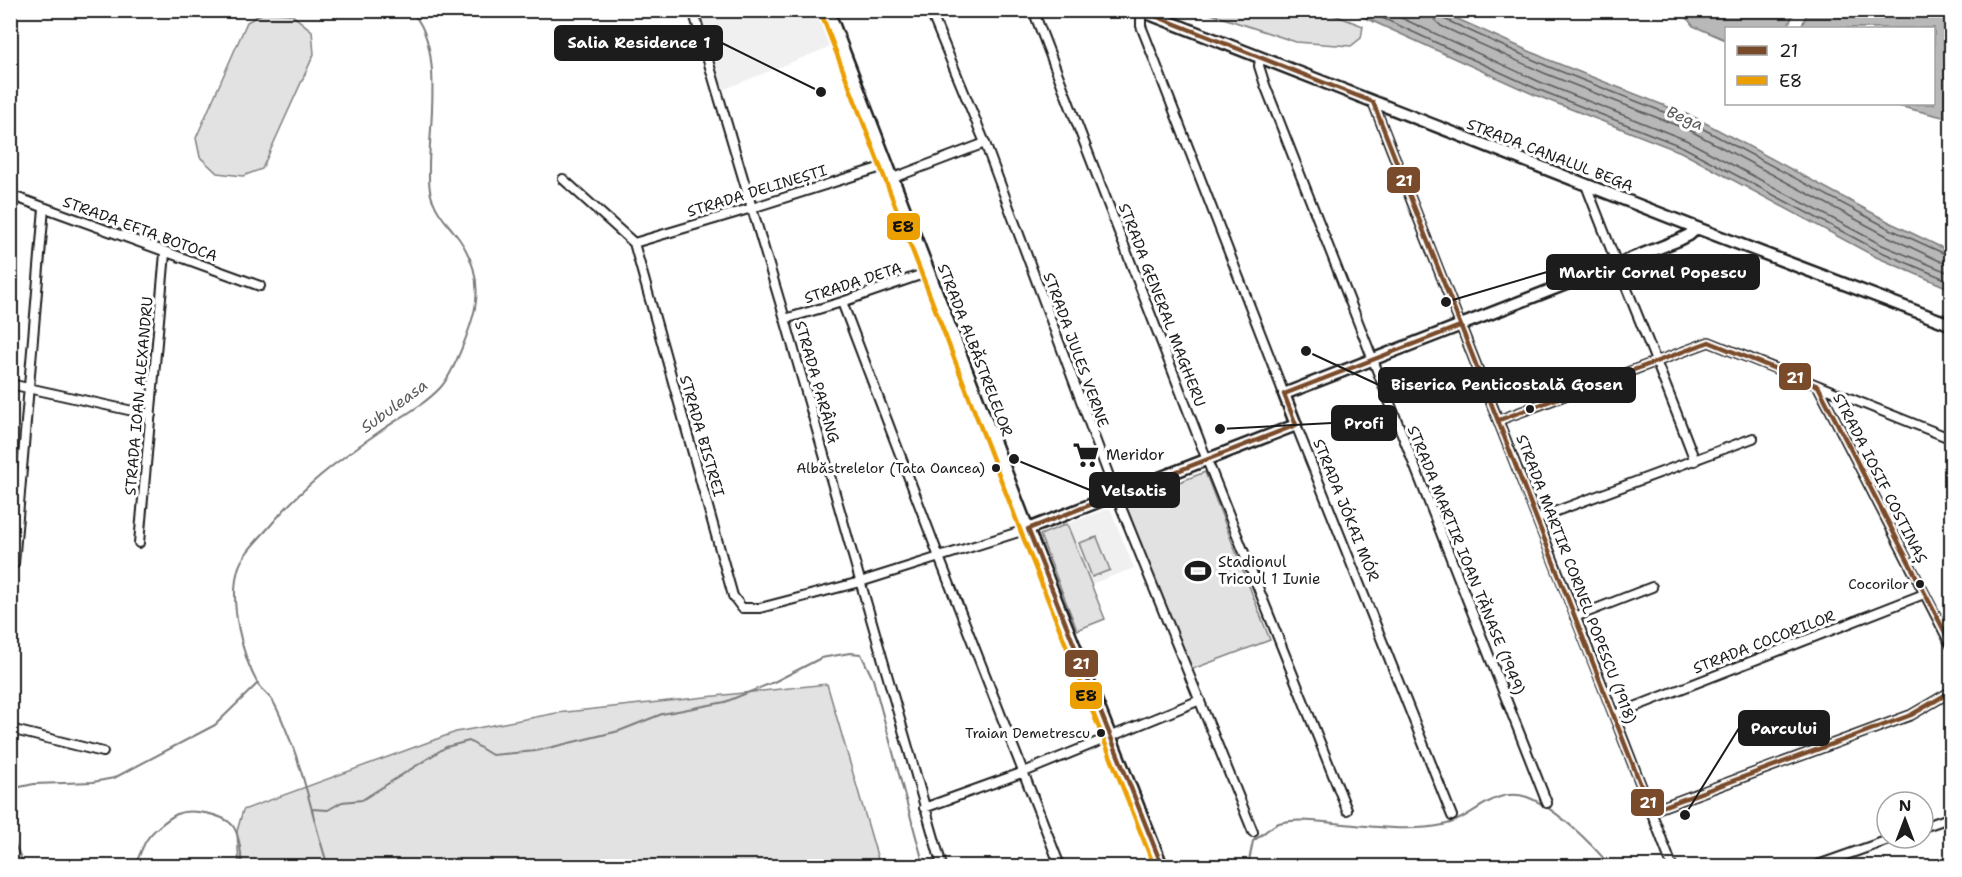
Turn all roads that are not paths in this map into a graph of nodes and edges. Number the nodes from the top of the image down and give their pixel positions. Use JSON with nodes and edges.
{"nodes":[{"id":1,"x":693,"y":10,"type":"edge"},
{"id":2,"x":828,"y":10,"type":"edge"},
{"id":3,"x":930,"y":10,"type":"edge"},
{"id":4,"x":1033,"y":10,"type":"edge"},
{"id":5,"x":1140,"y":11,"type":"edge"},
{"id":6,"x":1260,"y":58,"type":"junction"},
{"id":7,"x":1373,"y":102,"type":"junction"},
{"id":8,"x":985,"y":143,"type":"junction"},
{"id":9,"x":888,"y":165,"type":"junction"},
{"id":10,"x":893,"y":178,"type":"junction"},
{"id":11,"x":563,"y":179,"type":"dead end"},
{"id":12,"x":1586,"y":185,"type":"junction"},
{"id":13,"x":10,"y":195,"type":"edge"},
{"id":14,"x":44,"y":208,"type":"junction"},
{"id":15,"x":752,"y":208,"type":"junction"},
{"id":16,"x":1696,"y":228,"type":"junction"},
{"id":17,"x":634,"y":243,"type":"junction"},
{"id":18,"x":165,"y":253,"type":"junction"},
{"id":19,"x":1616,"y":264,"type":"junction"},
{"id":20,"x":929,"y":272,"type":"junction"},
{"id":21,"x":260,"y":286,"type":"dead end"},
{"id":22,"x":842,"y":302,"type":"junction"},
{"id":23,"x":785,"y":319,"type":"junction"},
{"id":24,"x":1952,"y":325,"type":"edge"},
{"id":25,"x":1460,"y":326,"type":"junction"},
{"id":26,"x":1372,"y":360,"type":"junction"},
{"id":27,"x":1657,"y":360,"type":"junction"},
{"id":28,"x":10,"y":384,"type":"edge"},
{"id":29,"x":1818,"y":386,"type":"junction"},
{"id":30,"x":29,"y":388,"type":"junction"},
{"id":31,"x":1284,"y":394,"type":"junction"},
{"id":32,"x":151,"y":415,"type":"junction"},
{"id":33,"x":1499,"y":420,"type":"junction"},
{"id":34,"x":1296,"y":425,"type":"junction"},
{"id":35,"x":1753,"y":438,"type":"dead end"},
{"id":36,"x":1952,"y":439,"type":"edge"},
{"id":37,"x":1207,"y":460,"type":"junction"},
{"id":38,"x":1695,"y":461,"type":"junction"},
{"id":39,"x":1116,"y":495,"type":"junction"},
{"id":40,"x":13,"y":518,"type":"edge"},
{"id":41,"x":1538,"y":518,"type":"junction"},
{"id":42,"x":1028,"y":529,"type":"junction"},
{"id":43,"x":139,"y":543,"type":"dead end"},
{"id":44,"x":939,"y":557,"type":"junction"},
{"id":45,"x":14,"y":564,"type":"dead end"},
{"id":46,"x":860,"y":582,"type":"junction"},
{"id":47,"x":1652,"y":587,"type":"dead end"},
{"id":48,"x":1924,"y":594,"type":"junction"},
{"id":49,"x":1575,"y":617,"type":"junction"},
{"id":50,"x":1952,"y":647,"type":"edge"},
{"id":51,"x":1952,"y":691,"type":"edge"},
{"id":52,"x":1200,"y":700,"type":"junction"},
{"id":53,"x":1614,"y":715,"type":"junction"},
{"id":54,"x":10,"y":729,"type":"edge"},
{"id":55,"x":1111,"y":736,"type":"junction"},
{"id":56,"x":103,"y":752,"type":"dead end"},
{"id":57,"x":1024,"y":772,"type":"junction"},
{"id":58,"x":1547,"y":803,"type":"dead end"},
{"id":59,"x":924,"y":808,"type":"junction"},
{"id":60,"x":1347,"y":810,"type":"dead end"},
{"id":61,"x":1651,"y":811,"type":"junction"},
{"id":62,"x":1452,"y":816,"type":"dead end"},
{"id":63,"x":1952,"y":817,"type":"edge"},
{"id":64,"x":1935,"y":823,"type":"edge"},
{"id":65,"x":1253,"y":832,"type":"dead end"},
{"id":66,"x":1875,"y":845,"type":"edge"},
{"id":67,"x":942,"y":867,"type":"edge"},
{"id":68,"x":1060,"y":867,"type":"edge"},
{"id":69,"x":1162,"y":867,"type":"edge"},
{"id":70,"x":1672,"y":867,"type":"edge"},
{"id":71,"x":1815,"y":867,"type":"edge"}],
"edges":[{"from":1,"to":15,"type":"street","name":"STRADA PARÂNG"},
{"from":2,"to":9,"type":"street","name":"STRADA ALBĂSTRELELOR"},
{"from":3,"to":8,"type":"street","name":"STRADA JULES VERNE"},
{"from":4,"to":37,"type":"street","name":"STRADA GENERAL MAGHERU"},
{"from":5,"to":6,"type":"street","name":"STRADA CANALUL BEGA"},
{"from":5,"to":31,"type":"street","name":"STRADA JÓKAI MÓR"},
{"from":6,"to":7,"type":"street","name":"STRADA CANALUL BEGA"},
{"from":6,"to":26,"type":"street","name":"STRADA MARTIR IOAN TĂNASE (1949)"},
{"from":7,"to":12,"type":"street","name":"STRADA CANALUL BEGA"},
{"from":7,"to":25,"type":"street","name":"STRADA MARTIR CORNEL POPESCU (1918)"},
{"from":8,"to":10,"type":"street"},
{"from":8,"to":39,"type":"street","name":"STRADA JULES VERNE"},
{"from":9,"to":10,"type":"street","name":"STRADA ALBĂSTRELELOR"},
{"from":9,"to":15,"type":"street","name":"STRADA DELINEȘTI"},
{"from":10,"to":20,"type":"street","name":"STRADA ALBĂSTRELELOR"},
{"from":11,"to":17,"type":"street"},
{"from":12,"to":16,"type":"street","name":"STRADA CANALUL BEGA"},
{"from":12,"to":19,"type":"street"},
{"from":13,"to":14,"type":"street","name":"STRADA EFTA BOTOCA"},
{"from":14,"to":18,"type":"street","name":"STRADA EFTA BOTOCA"},
{"from":14,"to":30,"type":"street"},
{"from":15,"to":17,"type":"street","name":"STRADA DELINEȘTI"},
{"from":15,"to":23,"type":"street","name":"STRADA PARÂNG"},
{"from":16,"to":19,"type":"street"},
{"from":16,"to":24,"type":"street","name":"STRADA CANALUL BEGA"},
{"from":17,"to":46,"type":"street","name":"STRADA BISTREI"},
{"from":18,"to":21,"type":"street","name":"STRADA EFTA BOTOCA"},
{"from":18,"to":32,"type":"street","name":"STRADA IOAN ALEXANDRU"},
{"from":19,"to":25,"type":"street"},
{"from":19,"to":27,"type":"street"},
{"from":20,"to":22,"type":"street","name":"STRADA DETA"},
{"from":20,"to":42,"type":"street","name":"STRADA ALBĂSTRELELOR"},
{"from":22,"to":23,"type":"street","name":"STRADA DETA"},
{"from":22,"to":44,"type":"street"},
{"from":23,"to":46,"type":"street","name":"STRADA PARÂNG"},
{"from":25,"to":26,"type":"street"},
{"from":25,"to":33,"type":"street","name":"STRADA MARTIR CORNEL POPESCU (1918)"},
{"from":26,"to":31,"type":"street"},
{"from":26,"to":58,"type":"street","name":"STRADA MARTIR IOAN TĂNASE (1949)"},
{"from":27,"to":29,"type":"street"},
{"from":27,"to":33,"type":"street"},
{"from":27,"to":38,"type":"street"},
{"from":28,"to":30,"type":"street"},
{"from":29,"to":36,"type":"street"},
{"from":29,"to":48,"type":"street","name":"STRADA IOSIF COSTINAȘ"},
{"from":30,"to":32,"type":"street"},
{"from":30,"to":40,"type":"street"},
{"from":31,"to":34,"type":"street","name":"STRADA JÓKAI MÓR"},
{"from":32,"to":43,"type":"street","name":"STRADA IOAN ALEXANDRU"},
{"from":33,"to":41,"type":"street","name":"STRADA MARTIR CORNEL POPESCU (1918)"},
{"from":34,"to":37,"type":"street"},
{"from":34,"to":62,"type":"street","name":"STRADA JÓKAI MÓR"},
{"from":35,"to":38,"type":"street"},
{"from":37,"to":39,"type":"street"},
{"from":37,"to":60,"type":"street","name":"STRADA GENERAL MAGHERU"},
{"from":38,"to":41,"type":"street"},
{"from":39,"to":42,"type":"street"},
{"from":39,"to":52,"type":"street","name":"STRADA JULES VERNE"},
{"from":40,"to":45,"type":"street"},
{"from":41,"to":49,"type":"street","name":"STRADA MARTIR CORNEL POPESCU (1918)"},
{"from":42,"to":44,"type":"street"},
{"from":42,"to":55,"type":"street","name":"STRADA ALBĂSTRELELOR"},
{"from":44,"to":46,"type":"street"},
{"from":44,"to":57,"type":"street"},
{"from":46,"to":59,"type":"street","name":"STRADA PARÂNG"},
{"from":47,"to":49,"type":"street"},
{"from":48,"to":50,"type":"street","name":"STRADA IOSIF COSTINAȘ"},
{"from":48,"to":53,"type":"street","name":"STRADA COCORILOR"},
{"from":49,"to":53,"type":"street","name":"STRADA MARTIR CORNEL POPESCU (1918)"},
{"from":51,"to":61,"type":"street"},
{"from":52,"to":55,"type":"street"},
{"from":52,"to":65,"type":"street","name":"STRADA JULES VERNE"},
{"from":53,"to":61,"type":"street","name":"STRADA MARTIR CORNEL POPESCU (1918)"},
{"from":54,"to":56,"type":"street"},
{"from":55,"to":57,"type":"street"},
{"from":55,"to":69,"type":"street","name":"STRADA ALBĂSTRELELOR"},
{"from":57,"to":59,"type":"street"},
{"from":57,"to":68,"type":"street"},
{"from":59,"to":67,"type":"street","name":"STRADA PARÂNG"},
{"from":61,"to":70,"type":"street","name":"STRADA MARTIR CORNEL POPESCU (1918)"},
{"from":63,"to":64,"type":"street"},
{"from":66,"to":71,"type":"street"}]}
